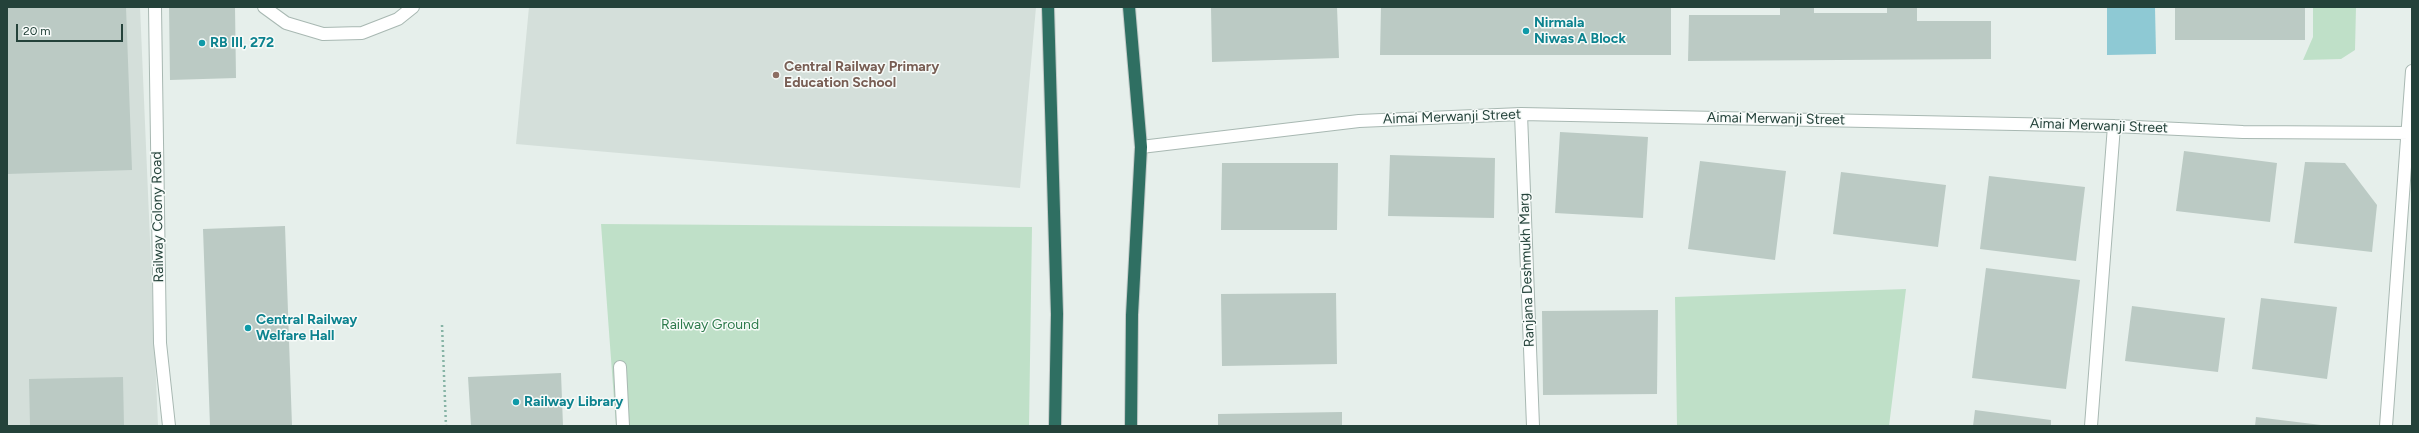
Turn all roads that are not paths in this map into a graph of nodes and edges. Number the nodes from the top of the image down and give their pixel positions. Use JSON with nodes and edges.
{"nodes":[{"id":1,"x":155,"y":7,"type":"edge"},
{"id":2,"x":264,"y":7,"type":"edge"},
{"id":3,"x":413,"y":7,"type":"edge"},
{"id":4,"x":1048,"y":7,"type":"edge"},
{"id":5,"x":1129,"y":7,"type":"edge"},
{"id":6,"x":2412,"y":71,"type":"edge"},
{"id":7,"x":1521,"y":114,"type":"junction"},
{"id":8,"x":2114,"y":126,"type":"junction"},
{"id":9,"x":2409,"y":133,"type":"edge"},
{"id":10,"x":1141,"y":147,"type":"junction"},
{"id":11,"x":620,"y":367,"type":"dead end"},
{"id":12,"x":169,"y":426,"type":"edge"},
{"id":13,"x":623,"y":426,"type":"edge"},
{"id":14,"x":1055,"y":426,"type":"edge"},
{"id":15,"x":1130,"y":426,"type":"edge"},
{"id":16,"x":1533,"y":426,"type":"edge"},
{"id":17,"x":2091,"y":426,"type":"edge"},
{"id":18,"x":2386,"y":426,"type":"edge"}],
"edges":[{"from":1,"to":12,"type":"street","name":"Railway Colony Road"},
{"from":2,"to":3,"type":"street"},
{"from":4,"to":14,"type":"highway"},
{"from":5,"to":10,"type":"highway"},
{"from":6,"to":9,"type":"street"},
{"from":7,"to":8,"type":"street","name":"Aimai Merwanji Street"},
{"from":7,"to":10,"type":"street","name":"Aimai Merwanji Street"},
{"from":7,"to":16,"type":"street","name":"Ranjana Deshmukh Marg"},
{"from":8,"to":9,"type":"street","name":"Aimai Merwanji Street"},
{"from":8,"to":17,"type":"street"},
{"from":9,"to":18,"type":"street"},
{"from":10,"to":15,"type":"highway"},
{"from":11,"to":13,"type":"street"}]}
